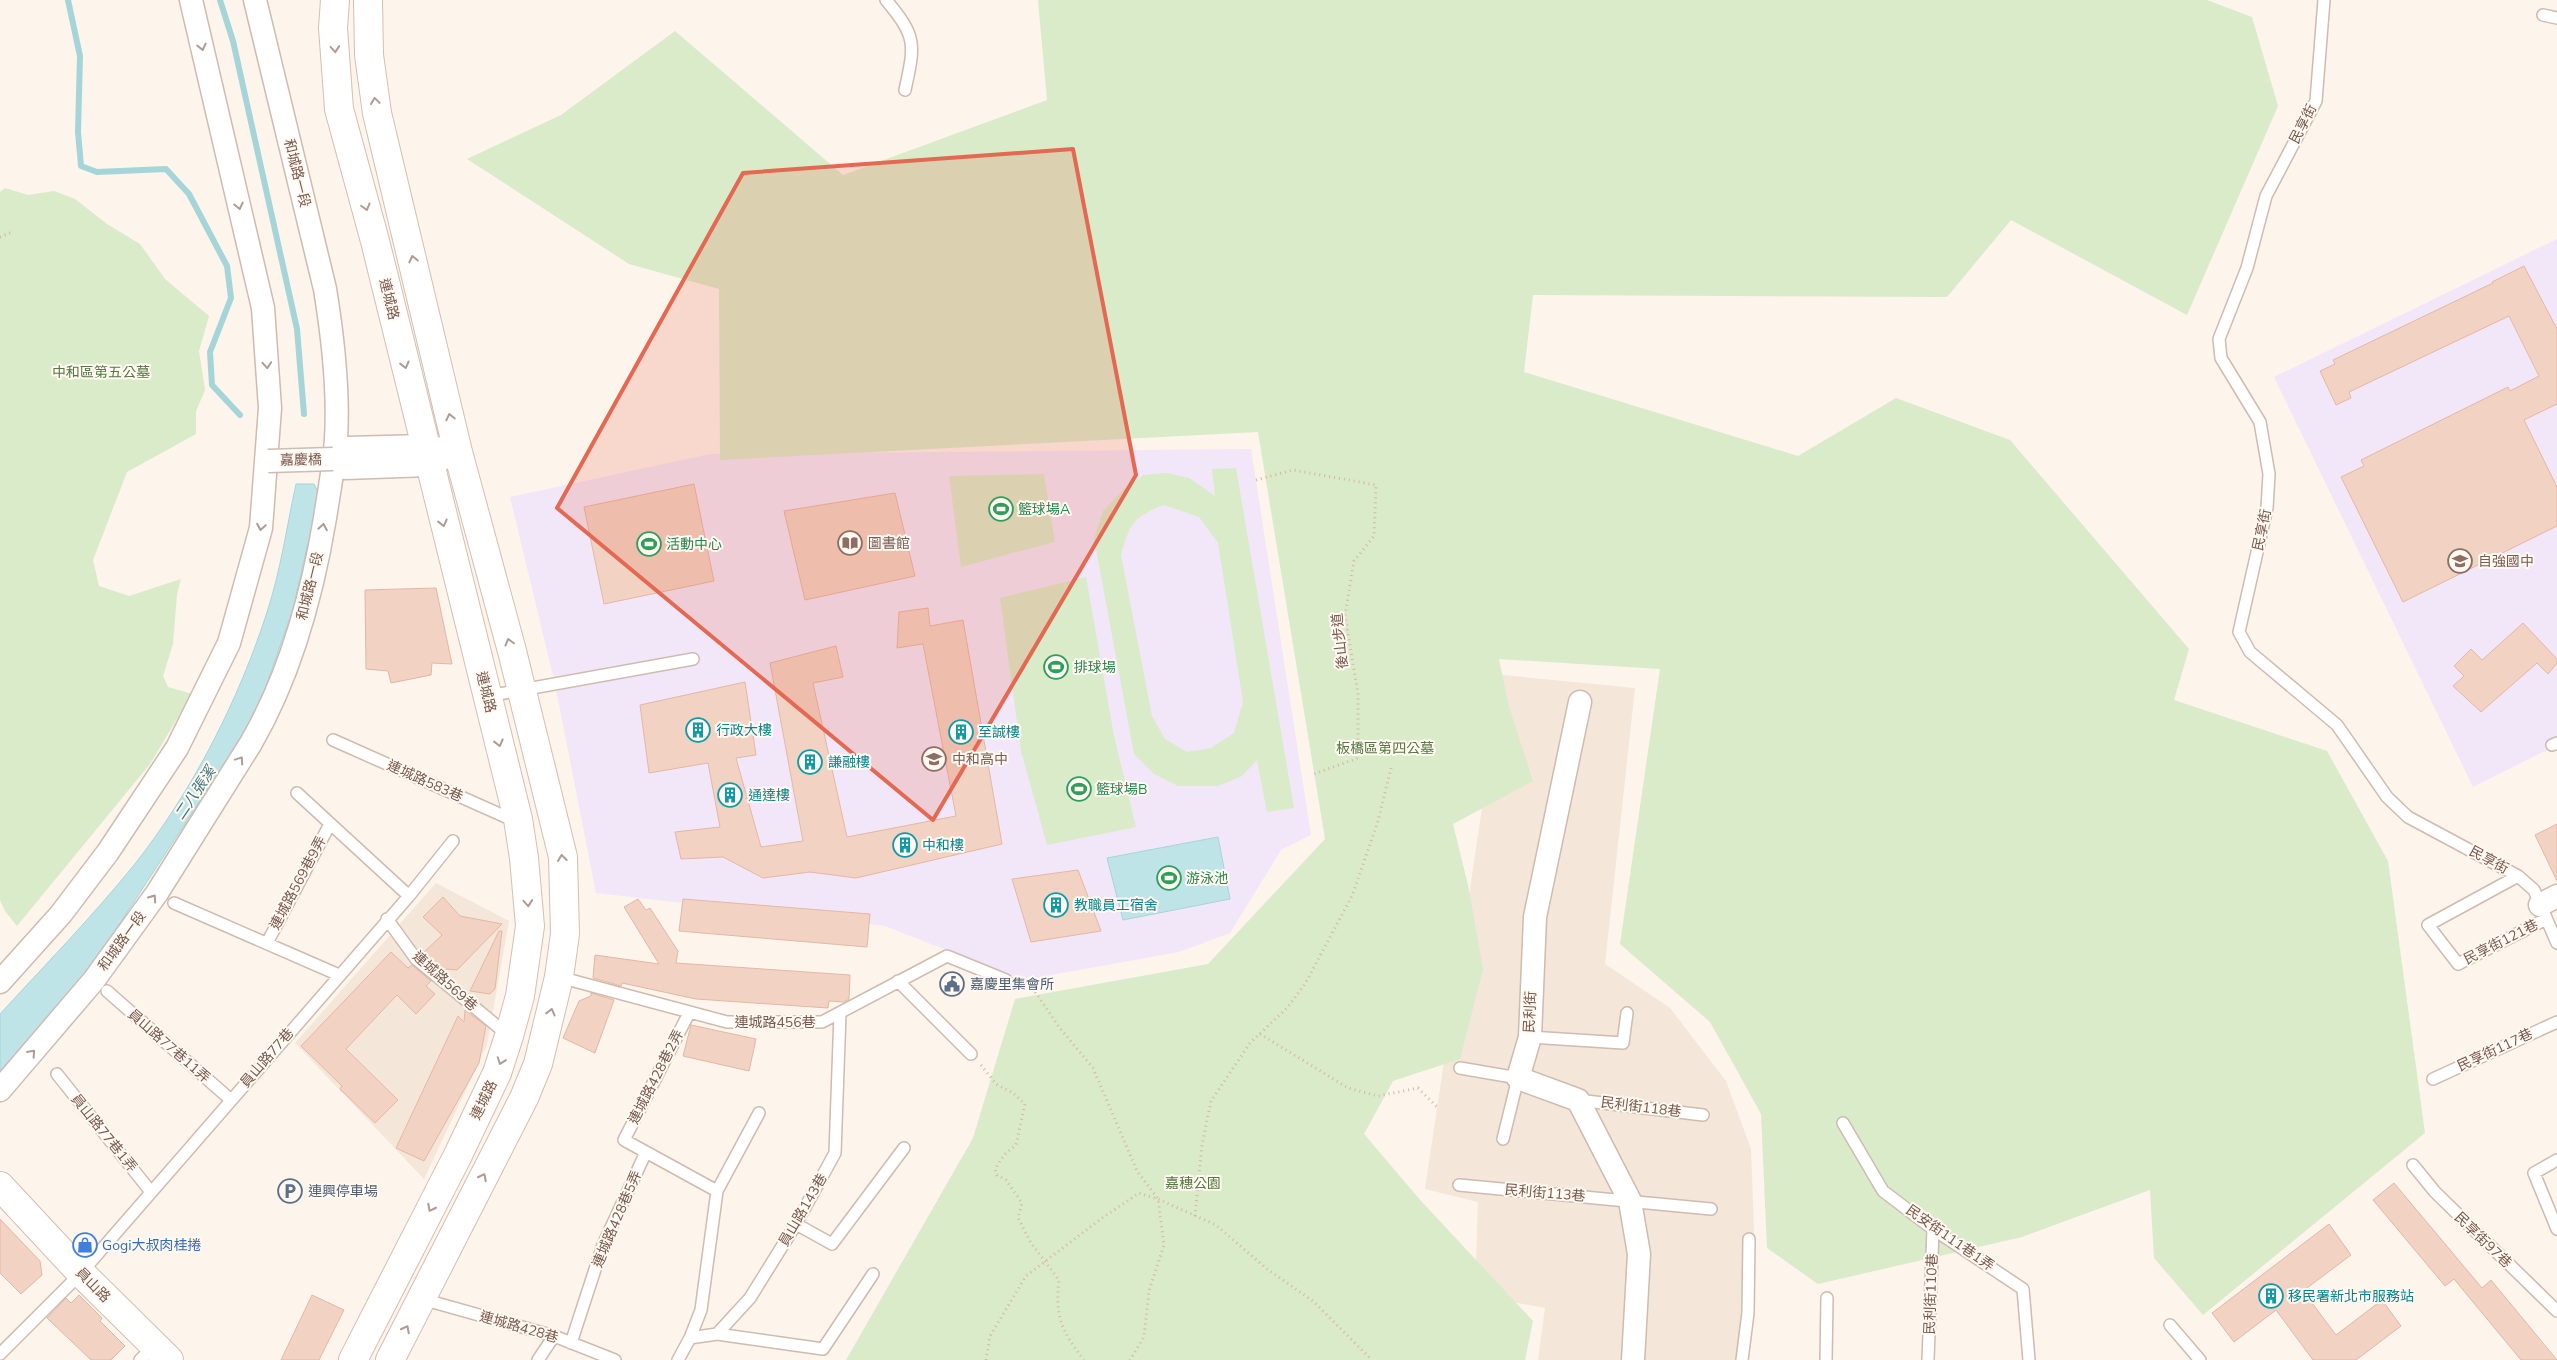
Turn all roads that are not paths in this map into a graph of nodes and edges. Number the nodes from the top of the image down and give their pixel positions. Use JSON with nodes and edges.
{"nodes":[{"id":1,"x":191,"y":0,"type":"edge"},
{"id":2,"x":255,"y":0,"type":"edge"},
{"id":3,"x":335,"y":0,"type":"edge"},
{"id":4,"x":368,"y":0,"type":"edge"},
{"id":5,"x":886,"y":0,"type":"edge"},
{"id":6,"x":2324,"y":0,"type":"edge"},
{"id":7,"x":2543,"y":15,"type":"dead end"},
{"id":8,"x":2557,"y":18,"type":"edge"},
{"id":9,"x":905,"y":90,"type":"dead end"},
{"id":10,"x":458,"y":452,"type":"junction"},
{"id":11,"x":427,"y":456,"type":"junction"},
{"id":12,"x":333,"y":459,"type":"junction"},
{"id":13,"x":268,"y":461,"type":"junction"},
{"id":14,"x":693,"y":659,"type":"dead end"},
{"id":15,"x":521,"y":690,"type":"junction"},
{"id":16,"x":487,"y":696,"type":"junction"},
{"id":17,"x":1580,"y":702,"type":"dead end"},
{"id":18,"x":333,"y":740,"type":"dead end"},
{"id":19,"x":297,"y":793,"type":"dead end"},
{"id":20,"x":518,"y":819,"type":"junction"},
{"id":21,"x":330,"y":824,"type":"junction"},
{"id":22,"x":453,"y":841,"type":"dead end"},
{"id":23,"x":2518,"y":876,"type":"junction"},
{"id":24,"x":409,"y":896,"type":"junction"},
{"id":25,"x":174,"y":903,"type":"dead end"},
{"id":26,"x":2548,"y":907,"type":"edge"},
{"id":27,"x":387,"y":919,"type":"junction"},
{"id":28,"x":267,"y":943,"type":"junction"},
{"id":29,"x":2557,"y":943,"type":"edge"},
{"id":30,"x":339,"y":975,"type":"junction"},
{"id":31,"x":559,"y":976,"type":"junction"},
{"id":32,"x":1006,"y":980,"type":"road end"},
{"id":33,"x":898,"y":981,"type":"junction"},
{"id":34,"x":0,"y":982,"type":"edge"},
{"id":35,"x":106,"y":991,"type":"dead end"},
{"id":36,"x":689,"y":1013,"type":"junction"},
{"id":37,"x":1627,"y":1013,"type":"dead end"},
{"id":38,"x":840,"y":1014,"type":"junction"},
{"id":39,"x":2557,"y":1022,"type":"edge"},
{"id":40,"x":509,"y":1036,"type":"junction"},
{"id":41,"x":1530,"y":1037,"type":"junction"},
{"id":42,"x":971,"y":1054,"type":"road end"},
{"id":43,"x":1460,"y":1068,"type":"dead end"},
{"id":44,"x":57,"y":1074,"type":"dead end"},
{"id":45,"x":1518,"y":1078,"type":"junction"},
{"id":46,"x":2432,"y":1079,"type":"dead end"},
{"id":47,"x":0,"y":1090,"type":"edge"},
{"id":48,"x":231,"y":1100,"type":"junction"},
{"id":49,"x":1578,"y":1100,"type":"junction"},
{"id":50,"x":759,"y":1113,"type":"dead end"},
{"id":51,"x":1703,"y":1115,"type":"dead end"},
{"id":52,"x":1843,"y":1123,"type":"dead end"},
{"id":53,"x":1503,"y":1139,"type":"dead end"},
{"id":54,"x":904,"y":1148,"type":"dead end"},
{"id":55,"x":646,"y":1152,"type":"junction"},
{"id":56,"x":2557,"y":1160,"type":"edge"},
{"id":57,"x":2413,"y":1165,"type":"dead end"},
{"id":58,"x":0,"y":1186,"type":"edge"},
{"id":59,"x":1459,"y":1186,"type":"dead end"},
{"id":60,"x":717,"y":1191,"type":"junction"},
{"id":61,"x":151,"y":1192,"type":"junction"},
{"id":62,"x":1630,"y":1201,"type":"junction"},
{"id":63,"x":1711,"y":1209,"type":"dead end"},
{"id":64,"x":796,"y":1224,"type":"junction"},
{"id":65,"x":1933,"y":1229,"type":"junction"},
{"id":66,"x":2557,"y":1229,"type":"edge"},
{"id":67,"x":1749,"y":1239,"type":"dead end"},
{"id":68,"x":81,"y":1274,"type":"junction"},
{"id":69,"x":873,"y":1274,"type":"dead end"},
{"id":70,"x":1827,"y":1298,"type":"dead end"},
{"id":71,"x":422,"y":1299,"type":"junction"},
{"id":72,"x":2557,"y":1311,"type":"edge"},
{"id":73,"x":2170,"y":1325,"type":"dead end"},
{"id":74,"x":717,"y":1334,"type":"junction"},
{"id":75,"x":554,"y":1336,"type":"junction"},
{"id":76,"x":690,"y":1338,"type":"junction"},
{"id":77,"x":571,"y":1343,"type":"junction"},
{"id":78,"x":0,"y":1354,"type":"edge"},
{"id":79,"x":155,"y":1355,"type":"edge"},
{"id":80,"x":823,"y":1355,"type":"edge"},
{"id":81,"x":353,"y":1360,"type":"edge"},
{"id":82,"x":390,"y":1360,"type":"edge"},
{"id":83,"x":538,"y":1360,"type":"edge"},
{"id":84,"x":615,"y":1360,"type":"edge"},
{"id":85,"x":678,"y":1360,"type":"edge"},
{"id":86,"x":1633,"y":1360,"type":"edge"},
{"id":87,"x":1742,"y":1360,"type":"edge"},
{"id":88,"x":1826,"y":1360,"type":"edge"},
{"id":89,"x":1928,"y":1360,"type":"edge"},
{"id":90,"x":2029,"y":1360,"type":"edge"},
{"id":91,"x":2200,"y":1360,"type":"edge"}],
"edges":[{"from":1,"to":13,"type":"street","one_way":true},
{"from":2,"to":12,"type":"street","name":"和城路一段"},
{"from":3,"to":11,"type":"main road","name":"連城路","one_way":true},
{"from":10,"to":4,"type":"main road","one_way":true},
{"from":5,"to":9,"type":"lane"},
{"from":6,"to":23,"type":"lane","name":"民享街"},
{"from":7,"to":8,"type":"lane"},
{"from":10,"to":11,"type":"street"},
{"from":15,"to":10,"type":"main road","one_way":true},
{"from":11,"to":12,"type":"street"},
{"from":11,"to":16,"type":"main road","name":"連城路","one_way":true},
{"from":12,"to":13,"type":"street","name":"嘉慶橋","bridge":true},
{"from":47,"to":12,"type":"street","name":"和城路一段","one_way":true},
{"from":13,"to":34,"type":"street","one_way":true},
{"from":14,"to":15,"type":"lane"},
{"from":15,"to":16,"type":"lane"},
{"from":31,"to":15,"type":"main road","one_way":true},
{"from":16,"to":20,"type":"main road","name":"連城路","one_way":true},
{"from":17,"to":41,"type":"street","name":"民利街"},
{"from":18,"to":20,"type":"lane","name":"連城路583巷"},
{"from":19,"to":21,"type":"lane"},
{"from":20,"to":40,"type":"main road","name":"連城路","one_way":true},
{"from":21,"to":24,"type":"lane"},
{"from":21,"to":28,"type":"lane","name":"連城路569巷9弄"},
{"from":22,"to":24,"type":"lane","name":"員山路77巷"},
{"from":23,"to":26,"type":"lane","name":"民享街"},
{"from":23,"to":26,"type":"lane","name":"民享街121巷"},
{"from":24,"to":27,"type":"lane","name":"員山路77巷"},
{"from":25,"to":28,"type":"lane","name":"連城路569巷9弄"},
{"from":26,"to":29,"type":"lane","name":"民享街"},
{"from":27,"to":30,"type":"lane","name":"員山路77巷"},
{"from":27,"to":40,"type":"lane","name":"連城路569巷"},
{"from":28,"to":30,"type":"lane","name":"連城路569巷9弄"},
{"from":30,"to":48,"type":"lane","name":"員山路77巷"},
{"from":31,"to":36,"type":"lane","name":"連城路456巷"},
{"from":71,"to":31,"type":"main road","one_way":true},
{"from":32,"to":33,"type":"lane","name":"連城路456巷"},
{"from":33,"to":38,"type":"lane","name":"連城路456巷"},
{"from":33,"to":42,"type":"lane"},
{"from":35,"to":48,"type":"lane","name":"員山路77巷11弄"},
{"from":36,"to":38,"type":"lane","name":"連城路456巷"},
{"from":36,"to":55,"type":"lane","name":"連城路428巷2弄"},
{"from":37,"to":41,"type":"lane"},
{"from":38,"to":64,"type":"lane","name":"員山路143巷"},
{"from":39,"to":46,"type":"lane","name":"民享街117巷"},
{"from":40,"to":81,"type":"main road","name":"連城路","one_way":true},
{"from":41,"to":45,"type":"street","name":"民利街"},
{"from":43,"to":45,"type":"lane"},
{"from":44,"to":61,"type":"lane","name":"員山路77巷1弄"},
{"from":45,"to":49,"type":"street"},
{"from":45,"to":53,"type":"lane"},
{"from":48,"to":61,"type":"lane","name":"員山路77巷"},
{"from":49,"to":51,"type":"lane","name":"民利街118巷"},
{"from":49,"to":62,"type":"street"},
{"from":50,"to":60,"type":"lane"},
{"from":52,"to":65,"type":"lane","name":"民安街111巷1弄"},
{"from":54,"to":64,"type":"lane"},
{"from":55,"to":60,"type":"lane"},
{"from":55,"to":77,"type":"lane","name":"連城路428巷5弄"},
{"from":56,"to":66,"type":"lane"},
{"from":57,"to":72,"type":"lane","name":"民享街97巷"},
{"from":58,"to":68,"type":"main road","name":"員山路"},
{"from":59,"to":62,"type":"lane","name":"民利街113巷"},
{"from":60,"to":76,"type":"lane"},
{"from":61,"to":68,"type":"lane","name":"員山路77巷"},
{"from":62,"to":63,"type":"lane","name":"民利街113巷"},
{"from":62,"to":86,"type":"street"},
{"from":64,"to":74,"type":"lane","name":"員山路143巷"},
{"from":65,"to":89,"type":"lane","name":"民利街110巷"},
{"from":65,"to":90,"type":"lane","name":"民安街111巷1弄"},
{"from":67,"to":87,"type":"lane"},
{"from":68,"to":78,"type":"lane","name":"員山路77巷"},
{"from":68,"to":79,"type":"main road","name":"員山路"},
{"from":69,"to":80,"type":"lane"},
{"from":70,"to":88,"type":"lane"},
{"from":71,"to":75,"type":"lane","name":"連城路428巷"},
{"from":82,"to":71,"type":"main road","one_way":true},
{"from":73,"to":91,"type":"lane"},
{"from":74,"to":76,"type":"lane"},
{"from":74,"to":80,"type":"lane"},
{"from":75,"to":77,"type":"lane","name":"連城路428巷"},
{"from":75,"to":83,"type":"lane"},
{"from":76,"to":85,"type":"lane"},
{"from":77,"to":84,"type":"lane","name":"連城路428巷"}]}
